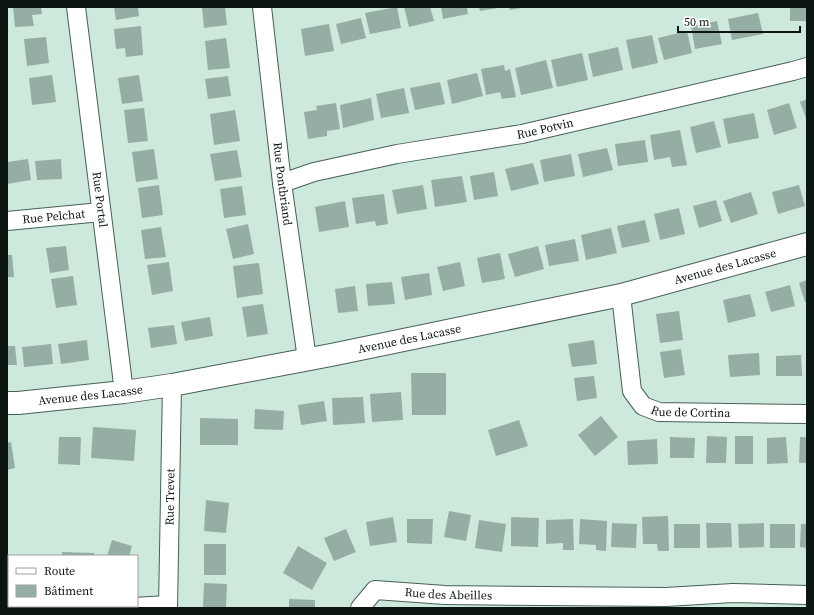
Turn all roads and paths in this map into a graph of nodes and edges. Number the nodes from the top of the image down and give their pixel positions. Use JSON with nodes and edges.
{"nodes":[{"id":1,"x":76,"y":7,"type":"edge"},
{"id":2,"x":262,"y":7,"type":"edge"},
{"id":3,"x":807,"y":67,"type":"edge"},
{"id":4,"x":282,"y":183,"type":"junction"},
{"id":5,"x":101,"y":212,"type":"junction"},
{"id":6,"x":7,"y":221,"type":"edge"},
{"id":7,"x":807,"y":244,"type":"edge"},
{"id":8,"x":621,"y":295,"type":"junction"},
{"id":9,"x":307,"y":359,"type":"junction"},
{"id":10,"x":172,"y":385,"type":"junction"},
{"id":11,"x":124,"y":392,"type":"junction"},
{"id":12,"x":7,"y":403,"type":"edge"},
{"id":13,"x":807,"y":414,"type":"edge"},
{"id":14,"x":807,"y":595,"type":"edge"},
{"id":15,"x":544,"y":602,"type":"edge"},
{"id":16,"x":666,"y":603,"type":"edge"},
{"id":17,"x":168,"y":606,"type":"edge"},
{"id":18,"x":116,"y":608,"type":"edge"},
{"id":19,"x":360,"y":608,"type":"edge"}],
"edges":[{"from":1,"to":5,"type":"street","name":"Rue Portal"},
{"from":2,"to":4,"type":"street","name":"Rue Pontbriand"},
{"from":3,"to":4,"type":"street","name":"Rue Potvin"},
{"from":4,"to":9,"type":"street","name":"Rue Pontbriand"},
{"from":5,"to":6,"type":"street","name":"Rue Pelchat"},
{"from":5,"to":11,"type":"street","name":"Rue Portal"},
{"from":7,"to":8,"type":"street","name":"Avenue des Lacasse"},
{"from":8,"to":9,"type":"street","name":"Avenue des Lacasse"},
{"from":8,"to":13,"type":"street","name":"Rue de Cortina"},
{"from":9,"to":10,"type":"street","name":"Avenue des Lacasse"},
{"from":10,"to":11,"type":"street","name":"Avenue des Lacasse"},
{"from":10,"to":17,"type":"street","name":"Rue Trevet"},
{"from":11,"to":12,"type":"street","name":"Avenue des Lacasse"},
{"from":14,"to":16,"type":"street","name":"Rue des Abeilles"},
{"from":15,"to":16,"type":"street","name":"Rue des Abeilles"},
{"from":15,"to":19,"type":"street","name":"Rue des Abeilles"},
{"from":17,"to":18,"type":"street"}]}
